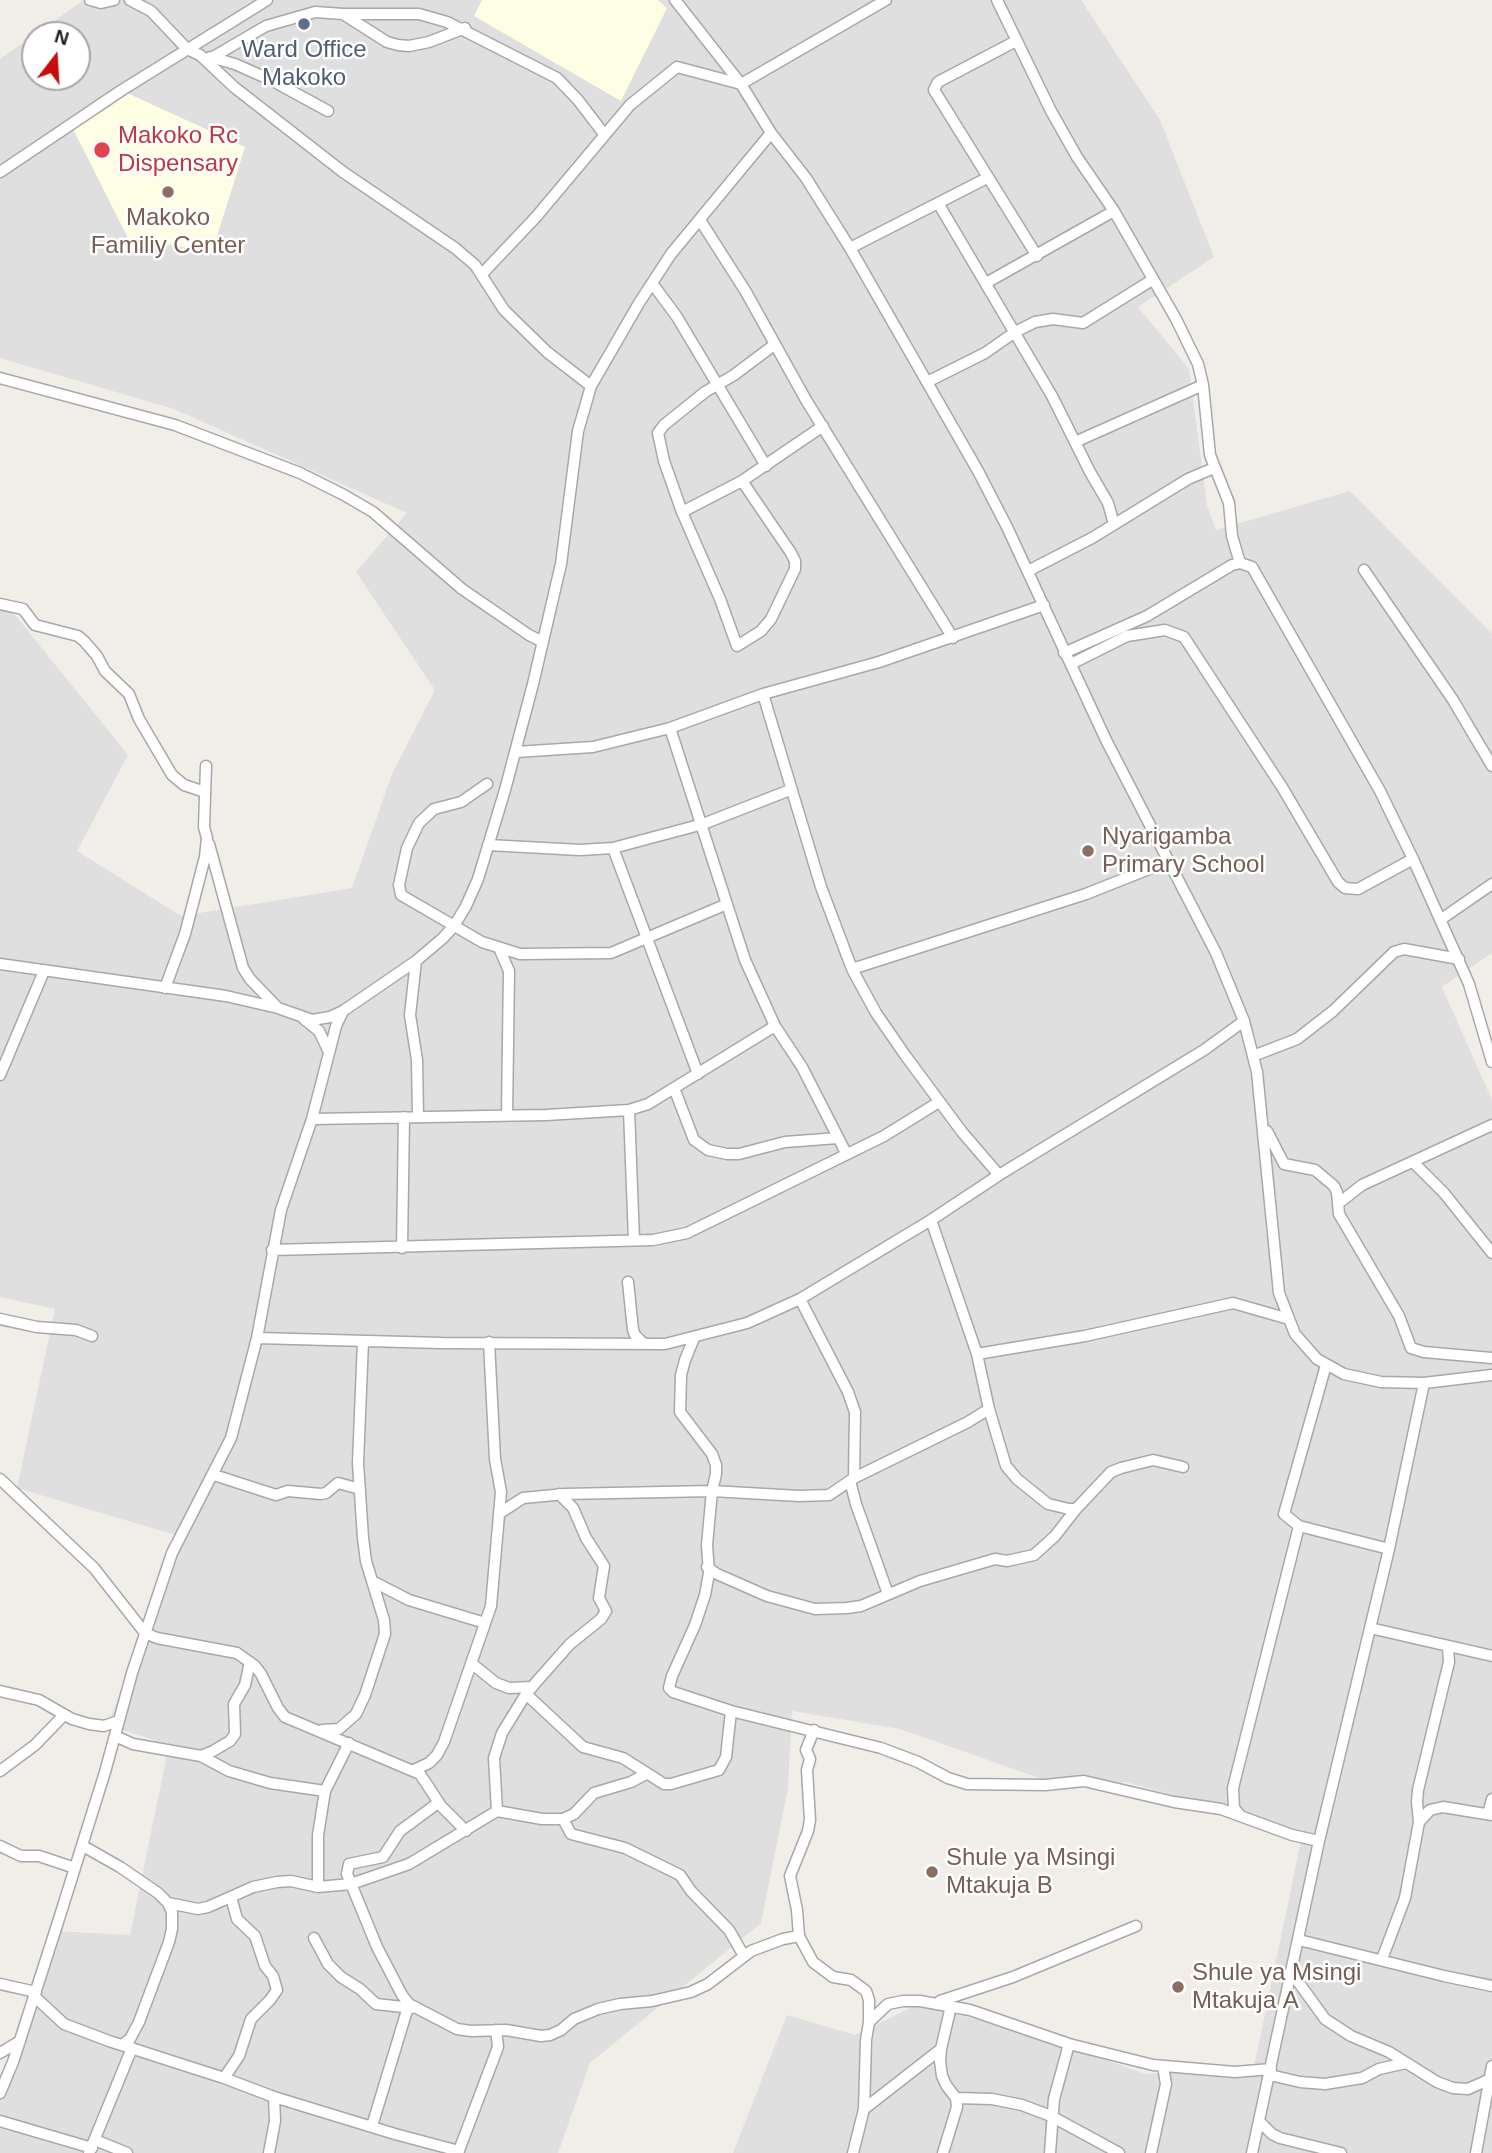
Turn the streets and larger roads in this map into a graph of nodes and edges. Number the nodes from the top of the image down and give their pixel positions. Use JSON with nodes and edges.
{"nodes":[{"id":1,"x":90,"y":0,"type":"edge"},
{"id":2,"x":114,"y":0,"type":"edge"},
{"id":3,"x":130,"y":0,"type":"edge"},
{"id":4,"x":141,"y":0,"type":"edge"},
{"id":5,"x":267,"y":0,"type":"edge"},
{"id":6,"x":675,"y":0,"type":"edge"},
{"id":7,"x":886,"y":0,"type":"edge"},
{"id":8,"x":997,"y":0,"type":"edge"},
{"id":9,"x":151,"y":11,"type":"junction"},
{"id":10,"x":342,"y":14,"type":"junction"},
{"id":11,"x":464,"y":28,"type":"junction"},
{"id":12,"x":1016,"y":41,"type":"junction"},
{"id":13,"x":187,"y":50,"type":"junction"},
{"id":14,"x":200,"y":55,"type":"junction"},
{"id":15,"x":213,"y":57,"type":"junction"},
{"id":16,"x":741,"y":85,"type":"junction"},
{"id":17,"x":328,"y":111,"type":"dead end"},
{"id":18,"x":771,"y":133,"type":"junction"},
{"id":19,"x":604,"y":134,"type":"junction"},
{"id":20,"x":0,"y":172,"type":"edge"},
{"id":21,"x":987,"y":178,"type":"junction"},
{"id":22,"x":938,"y":203,"type":"junction"},
{"id":23,"x":1114,"y":211,"type":"junction"},
{"id":24,"x":700,"y":220,"type":"junction"},
{"id":25,"x":850,"y":248,"type":"junction"},
{"id":26,"x":1037,"y":256,"type":"junction"},
{"id":27,"x":482,"y":274,"type":"junction"},
{"id":28,"x":1152,"y":280,"type":"junction"},
{"id":29,"x":652,"y":283,"type":"junction"},
{"id":30,"x":986,"y":283,"type":"junction"},
{"id":31,"x":1015,"y":332,"type":"junction"},
{"id":32,"x":774,"y":345,"type":"junction"},
{"id":33,"x":0,"y":378,"type":"edge"},
{"id":34,"x":927,"y":382,"type":"junction"},
{"id":35,"x":718,"y":385,"type":"junction"},
{"id":36,"x":1203,"y":385,"type":"junction"},
{"id":37,"x":591,"y":386,"type":"junction"},
{"id":38,"x":822,"y":426,"type":"junction"},
{"id":39,"x":1075,"y":442,"type":"junction"},
{"id":40,"x":766,"y":466,"type":"junction"},
{"id":41,"x":1214,"y":468,"type":"junction"},
{"id":42,"x":742,"y":481,"type":"junction"},
{"id":43,"x":682,"y":512,"type":"junction"},
{"id":44,"x":1114,"y":524,"type":"junction"},
{"id":45,"x":1240,"y":563,"type":"junction"},
{"id":46,"x":1364,"y":569,"type":"dead end"},
{"id":47,"x":1028,"y":570,"type":"junction"},
{"id":48,"x":0,"y":604,"type":"edge"},
{"id":49,"x":1044,"y":605,"type":"junction"},
{"id":50,"x":953,"y":638,"type":"junction"},
{"id":51,"x":542,"y":642,"type":"junction"},
{"id":52,"x":1064,"y":653,"type":"junction"},
{"id":53,"x":1071,"y":664,"type":"junction"},
{"id":54,"x":763,"y":694,"type":"junction"},
{"id":55,"x":670,"y":728,"type":"junction"},
{"id":56,"x":516,"y":752,"type":"junction"},
{"id":57,"x":206,"y":766,"type":"dead end"},
{"id":58,"x":1492,"y":766,"type":"edge"},
{"id":59,"x":487,"y":784,"type":"dead end"},
{"id":60,"x":790,"y":790,"type":"junction"},
{"id":61,"x":205,"y":792,"type":"junction"},
{"id":62,"x":703,"y":824,"type":"junction"},
{"id":63,"x":207,"y":838,"type":"junction"},
{"id":64,"x":488,"y":845,"type":"junction"},
{"id":65,"x":612,"y":848,"type":"junction"},
{"id":66,"x":1413,"y":859,"type":"junction"},
{"id":67,"x":1169,"y":861,"type":"junction"},
{"id":68,"x":1492,"y":884,"type":"edge"},
{"id":69,"x":727,"y":904,"type":"junction"},
{"id":70,"x":1440,"y":920,"type":"junction"},
{"id":71,"x":454,"y":926,"type":"junction"},
{"id":72,"x":646,"y":938,"type":"junction"},
{"id":73,"x":500,"y":950,"type":"junction"},
{"id":74,"x":523,"y":954,"type":"junction"},
{"id":75,"x":1459,"y":960,"type":"junction"},
{"id":76,"x":416,"y":961,"type":"junction"},
{"id":77,"x":0,"y":964,"type":"edge"},
{"id":78,"x":508,"y":967,"type":"junction"},
{"id":79,"x":852,"y":970,"type":"junction"},
{"id":80,"x":44,"y":971,"type":"junction"},
{"id":81,"x":166,"y":988,"type":"junction"},
{"id":82,"x":278,"y":1008,"type":"junction"},
{"id":83,"x":343,"y":1011,"type":"junction"},
{"id":84,"x":304,"y":1019,"type":"junction"},
{"id":85,"x":1244,"y":1021,"type":"junction"},
{"id":86,"x":775,"y":1026,"type":"junction"},
{"id":87,"x":328,"y":1050,"type":"junction"},
{"id":88,"x":1253,"y":1056,"type":"junction"},
{"id":89,"x":1492,"y":1062,"type":"edge"},
{"id":90,"x":698,"y":1074,"type":"junction"},
{"id":91,"x":0,"y":1075,"type":"edge"},
{"id":92,"x":674,"y":1088,"type":"junction"},
{"id":93,"x":939,"y":1102,"type":"junction"},
{"id":94,"x":629,"y":1110,"type":"junction"},
{"id":95,"x":507,"y":1115,"type":"junction"},
{"id":96,"x":418,"y":1116,"type":"junction"},
{"id":97,"x":404,"y":1117,"type":"junction"},
{"id":98,"x":312,"y":1118,"type":"junction"},
{"id":99,"x":1263,"y":1124,"type":"junction"},
{"id":100,"x":1492,"y":1125,"type":"edge"},
{"id":101,"x":838,"y":1138,"type":"junction"},
{"id":102,"x":846,"y":1153,"type":"junction"},
{"id":103,"x":1413,"y":1162,"type":"junction"},
{"id":104,"x":999,"y":1175,"type":"junction"},
{"id":105,"x":1339,"y":1203,"type":"junction"},
{"id":106,"x":931,"y":1220,"type":"junction"},
{"id":107,"x":634,"y":1240,"type":"junction"},
{"id":108,"x":402,"y":1248,"type":"junction"},
{"id":109,"x":272,"y":1250,"type":"junction"},
{"id":110,"x":1492,"y":1253,"type":"edge"},
{"id":111,"x":628,"y":1282,"type":"dead end"},
{"id":112,"x":800,"y":1299,"type":"junction"},
{"id":113,"x":0,"y":1319,"type":"edge"},
{"id":114,"x":1289,"y":1319,"type":"junction"},
{"id":115,"x":92,"y":1336,"type":"dead end"},
{"id":116,"x":257,"y":1338,"type":"junction"},
{"id":117,"x":694,"y":1338,"type":"junction"},
{"id":118,"x":363,"y":1341,"type":"junction"},
{"id":119,"x":489,"y":1342,"type":"junction"},
{"id":120,"x":644,"y":1344,"type":"junction"},
{"id":121,"x":977,"y":1354,"type":"junction"},
{"id":122,"x":1492,"y":1358,"type":"edge"},
{"id":123,"x":1326,"y":1366,"type":"junction"},
{"id":124,"x":1492,"y":1375,"type":"edge"},
{"id":125,"x":1424,"y":1383,"type":"junction"},
{"id":126,"x":989,"y":1409,"type":"junction"},
{"id":127,"x":1183,"y":1467,"type":"dead end"},
{"id":128,"x":214,"y":1475,"type":"junction"},
{"id":129,"x":0,"y":1479,"type":"edge"},
{"id":130,"x":852,"y":1479,"type":"junction"},
{"id":131,"x":360,"y":1489,"type":"junction"},
{"id":132,"x":712,"y":1491,"type":"junction"},
{"id":133,"x":559,"y":1494,"type":"junction"},
{"id":134,"x":1076,"y":1509,"type":"junction"},
{"id":135,"x":500,"y":1513,"type":"junction"},
{"id":136,"x":1299,"y":1526,"type":"junction"},
{"id":137,"x":1389,"y":1549,"type":"junction"},
{"id":138,"x":707,"y":1567,"type":"junction"},
{"id":139,"x":372,"y":1581,"type":"junction"},
{"id":140,"x":888,"y":1594,"type":"junction"},
{"id":141,"x":485,"y":1623,"type":"junction"},
{"id":142,"x":1370,"y":1628,"type":"junction"},
{"id":143,"x":145,"y":1633,"type":"junction"},
{"id":144,"x":1448,"y":1647,"type":"junction"},
{"id":145,"x":1492,"y":1656,"type":"edge"},
{"id":146,"x":250,"y":1662,"type":"junction"},
{"id":147,"x":471,"y":1663,"type":"junction"},
{"id":148,"x":0,"y":1691,"type":"edge"},
{"id":149,"x":529,"y":1691,"type":"junction"},
{"id":150,"x":731,"y":1711,"type":"junction"},
{"id":151,"x":64,"y":1714,"type":"junction"},
{"id":152,"x":118,"y":1721,"type":"junction"},
{"id":153,"x":313,"y":1728,"type":"junction"},
{"id":154,"x":814,"y":1730,"type":"junction"},
{"id":155,"x":115,"y":1736,"type":"junction"},
{"id":156,"x":349,"y":1743,"type":"junction"},
{"id":157,"x":201,"y":1756,"type":"junction"},
{"id":158,"x":414,"y":1770,"type":"junction"},
{"id":159,"x":0,"y":1771,"type":"edge"},
{"id":160,"x":646,"y":1774,"type":"junction"},
{"id":161,"x":325,"y":1791,"type":"junction"},
{"id":162,"x":1492,"y":1799,"type":"edge"},
{"id":163,"x":438,"y":1803,"type":"junction"},
{"id":164,"x":497,"y":1811,"type":"junction"},
{"id":165,"x":1240,"y":1815,"type":"junction"},
{"id":166,"x":1490,"y":1815,"type":"edge"},
{"id":167,"x":563,"y":1819,"type":"junction"},
{"id":168,"x":1419,"y":1822,"type":"junction"},
{"id":169,"x":466,"y":1831,"type":"junction"},
{"id":170,"x":1319,"y":1841,"type":"junction"},
{"id":171,"x":0,"y":1846,"type":"edge"},
{"id":172,"x":83,"y":1846,"type":"junction"},
{"id":173,"x":75,"y":1868,"type":"junction"},
{"id":174,"x":351,"y":1884,"type":"junction"},
{"id":175,"x":318,"y":1887,"type":"junction"},
{"id":176,"x":231,"y":1897,"type":"junction"},
{"id":177,"x":168,"y":1903,"type":"junction"},
{"id":178,"x":1136,"y":1926,"type":"dead end"},
{"id":179,"x":799,"y":1936,"type":"junction"},
{"id":180,"x":314,"y":1938,"type":"dead end"},
{"id":181,"x":1299,"y":1940,"type":"junction"},
{"id":182,"x":744,"y":1955,"type":"junction"},
{"id":183,"x":1382,"y":1959,"type":"junction"},
{"id":184,"x":1291,"y":1972,"type":"junction"},
{"id":185,"x":0,"y":1984,"type":"edge"},
{"id":186,"x":1492,"y":1986,"type":"edge"},
{"id":187,"x":35,"y":1994,"type":"junction"},
{"id":188,"x":934,"y":2003,"type":"junction"},
{"id":189,"x":951,"y":2006,"type":"junction"},
{"id":190,"x":413,"y":2009,"type":"junction"},
{"id":191,"x":869,"y":2022,"type":"junction"},
{"id":192,"x":496,"y":2030,"type":"junction"},
{"id":193,"x":20,"y":2041,"type":"junction"},
{"id":194,"x":1069,"y":2044,"type":"junction"},
{"id":195,"x":127,"y":2047,"type":"junction"},
{"id":196,"x":940,"y":2049,"type":"junction"},
{"id":197,"x":0,"y":2053,"type":"edge"},
{"id":198,"x":1406,"y":2063,"type":"junction"},
{"id":199,"x":1163,"y":2066,"type":"junction"},
{"id":200,"x":1492,"y":2066,"type":"edge"},
{"id":201,"x":1270,"y":2072,"type":"junction"},
{"id":202,"x":224,"y":2078,"type":"junction"},
{"id":203,"x":1489,"y":2080,"type":"junction"},
{"id":204,"x":0,"y":2093,"type":"edge"},
{"id":205,"x":274,"y":2097,"type":"junction"},
{"id":206,"x":956,"y":2098,"type":"junction"},
{"id":207,"x":864,"y":2109,"type":"junction"},
{"id":208,"x":1051,"y":2116,"type":"junction"},
{"id":209,"x":0,"y":2121,"type":"edge"},
{"id":210,"x":1259,"y":2121,"type":"junction"},
{"id":211,"x":372,"y":2126,"type":"junction"},
{"id":212,"x":92,"y":2147,"type":"edge"},
{"id":213,"x":458,"y":2152,"type":"edge"},
{"id":214,"x":127,"y":2153,"type":"edge"},
{"id":215,"x":269,"y":2153,"type":"edge"},
{"id":216,"x":853,"y":2153,"type":"edge"},
{"id":217,"x":943,"y":2153,"type":"edge"},
{"id":218,"x":1050,"y":2153,"type":"edge"},
{"id":219,"x":1119,"y":2153,"type":"edge"},
{"id":220,"x":1151,"y":2153,"type":"edge"},
{"id":221,"x":1252,"y":2153,"type":"edge"},
{"id":222,"x":1341,"y":2153,"type":"edge"},
{"id":223,"x":1476,"y":2153,"type":"edge"}],
"edges":[{"from":1,"to":2,"type":"street"},
{"from":3,"to":9,"type":"street"},
{"from":4,"to":9,"type":"street"},
{"from":5,"to":13,"type":"street"},
{"from":6,"to":16,"type":"street"},
{"from":7,"to":16,"type":"street"},
{"from":8,"to":12,"type":"street"},
{"from":9,"to":13,"type":"street"},
{"from":10,"to":11,"type":"street"},
{"from":10,"to":11,"type":"street"},
{"from":10,"to":15,"type":"street"},
{"from":11,"to":19,"type":"street"},
{"from":12,"to":21,"type":"street"},
{"from":12,"to":23,"type":"street"},
{"from":13,"to":14,"type":"street"},
{"from":13,"to":20,"type":"street"},
{"from":14,"to":15,"type":"street"},
{"from":14,"to":27,"type":"street"},
{"from":15,"to":17,"type":"street"},
{"from":16,"to":18,"type":"street"},
{"from":16,"to":19,"type":"street"},
{"from":18,"to":24,"type":"street"},
{"from":18,"to":25,"type":"street"},
{"from":19,"to":27,"type":"street"},
{"from":21,"to":22,"type":"street"},
{"from":21,"to":26,"type":"street"},
{"from":22,"to":25,"type":"street"},
{"from":22,"to":30,"type":"street"},
{"from":23,"to":26,"type":"street"},
{"from":23,"to":28,"type":"street"},
{"from":24,"to":29,"type":"street"},
{"from":24,"to":32,"type":"street"},
{"from":25,"to":34,"type":"street"},
{"from":26,"to":30,"type":"street"},
{"from":27,"to":37,"type":"street"},
{"from":28,"to":31,"type":"street"},
{"from":28,"to":36,"type":"street"},
{"from":29,"to":35,"type":"street"},
{"from":29,"to":37,"type":"street"},
{"from":30,"to":31,"type":"street"},
{"from":31,"to":34,"type":"street"},
{"from":31,"to":39,"type":"street"},
{"from":32,"to":35,"type":"street"},
{"from":32,"to":38,"type":"street"},
{"from":33,"to":51,"type":"street"},
{"from":34,"to":47,"type":"street"},
{"from":35,"to":40,"type":"street"},
{"from":35,"to":43,"type":"street"},
{"from":36,"to":39,"type":"street"},
{"from":36,"to":41,"type":"street"},
{"from":37,"to":51,"type":"street"},
{"from":38,"to":40,"type":"street"},
{"from":38,"to":50,"type":"street"},
{"from":39,"to":44,"type":"street"},
{"from":40,"to":42,"type":"street"},
{"from":41,"to":44,"type":"street"},
{"from":41,"to":45,"type":"street"},
{"from":42,"to":43,"type":"street"},
{"from":42,"to":43,"type":"street"},
{"from":44,"to":47,"type":"street"},
{"from":45,"to":52,"type":"street"},
{"from":45,"to":66,"type":"street"},
{"from":46,"to":58,"type":"street"},
{"from":47,"to":49,"type":"street"},
{"from":48,"to":61,"type":"street"},
{"from":49,"to":50,"type":"street"},
{"from":49,"to":52,"type":"street"},
{"from":50,"to":54,"type":"street"},
{"from":51,"to":56,"type":"street"},
{"from":52,"to":53,"type":"street"},
{"from":53,"to":66,"type":"street"},
{"from":53,"to":67,"type":"street"},
{"from":54,"to":55,"type":"street"},
{"from":54,"to":60,"type":"street"},
{"from":55,"to":56,"type":"street"},
{"from":55,"to":62,"type":"street"},
{"from":56,"to":64,"type":"street"},
{"from":57,"to":61,"type":"street"},
{"from":59,"to":71,"type":"street"},
{"from":60,"to":62,"type":"street"},
{"from":60,"to":79,"type":"street"},
{"from":61,"to":63,"type":"street"},
{"from":62,"to":65,"type":"street"},
{"from":62,"to":69,"type":"street"},
{"from":63,"to":81,"type":"street"},
{"from":63,"to":82,"type":"street"},
{"from":64,"to":65,"type":"street"},
{"from":64,"to":71,"type":"street"},
{"from":65,"to":72,"type":"street"},
{"from":66,"to":70,"type":"street"},
{"from":67,"to":79,"type":"street"},
{"from":67,"to":85,"type":"street"},
{"from":68,"to":70,"type":"street"},
{"from":69,"to":72,"type":"street"},
{"from":69,"to":86,"type":"street"},
{"from":70,"to":75,"type":"street"},
{"from":71,"to":73,"type":"street"},
{"from":71,"to":76,"type":"street"},
{"from":72,"to":74,"type":"street"},
{"from":72,"to":90,"type":"street"},
{"from":73,"to":74,"type":"street"},
{"from":73,"to":78,"type":"street"},
{"from":74,"to":78,"type":"street"},
{"from":75,"to":88,"type":"street"},
{"from":75,"to":89,"type":"street"},
{"from":76,"to":83,"type":"street"},
{"from":76,"to":96,"type":"street"},
{"from":77,"to":80,"type":"street"},
{"from":78,"to":95,"type":"street"},
{"from":79,"to":93,"type":"street"},
{"from":80,"to":81,"type":"street"},
{"from":80,"to":91,"type":"street"},
{"from":81,"to":82,"type":"street"},
{"from":82,"to":84,"type":"street"},
{"from":83,"to":84,"type":"street"},
{"from":83,"to":87,"type":"street"},
{"from":84,"to":87,"type":"street"},
{"from":85,"to":88,"type":"street"},
{"from":85,"to":104,"type":"street"},
{"from":86,"to":90,"type":"street"},
{"from":86,"to":101,"type":"street"},
{"from":87,"to":98,"type":"street"},
{"from":88,"to":99,"type":"street"},
{"from":90,"to":92,"type":"street"},
{"from":92,"to":94,"type":"street"},
{"from":92,"to":101,"type":"street"},
{"from":93,"to":102,"type":"street"},
{"from":93,"to":104,"type":"street"},
{"from":94,"to":95,"type":"street"},
{"from":94,"to":107,"type":"street"},
{"from":95,"to":96,"type":"street"},
{"from":96,"to":97,"type":"street"},
{"from":97,"to":98,"type":"street"},
{"from":97,"to":108,"type":"street"},
{"from":98,"to":109,"type":"street"},
{"from":99,"to":105,"type":"street"},
{"from":99,"to":114,"type":"street"},
{"from":100,"to":103,"type":"street"},
{"from":101,"to":102,"type":"street"},
{"from":102,"to":107,"type":"street"},
{"from":103,"to":105,"type":"street"},
{"from":103,"to":110,"type":"street"},
{"from":104,"to":106,"type":"street"},
{"from":105,"to":122,"type":"street"},
{"from":106,"to":112,"type":"street"},
{"from":106,"to":121,"type":"street"},
{"from":107,"to":108,"type":"street"},
{"from":108,"to":109,"type":"street"},
{"from":109,"to":116,"type":"street"},
{"from":111,"to":120,"type":"street"},
{"from":112,"to":117,"type":"street"},
{"from":112,"to":130,"type":"street"},
{"from":113,"to":115,"type":"street"},
{"from":114,"to":121,"type":"street"},
{"from":114,"to":123,"type":"street"},
{"from":116,"to":118,"type":"street"},
{"from":116,"to":128,"type":"street"},
{"from":117,"to":120,"type":"street"},
{"from":117,"to":132,"type":"street"},
{"from":118,"to":119,"type":"street"},
{"from":118,"to":131,"type":"street"},
{"from":119,"to":120,"type":"street"},
{"from":119,"to":135,"type":"street"},
{"from":121,"to":126,"type":"street"},
{"from":123,"to":125,"type":"street"},
{"from":123,"to":136,"type":"street"},
{"from":124,"to":125,"type":"street"},
{"from":125,"to":137,"type":"street"},
{"from":126,"to":130,"type":"street"},
{"from":126,"to":134,"type":"street"},
{"from":127,"to":134,"type":"street"},
{"from":128,"to":131,"type":"street"},
{"from":128,"to":143,"type":"street"},
{"from":129,"to":143,"type":"street"},
{"from":130,"to":132,"type":"street"},
{"from":130,"to":140,"type":"street"},
{"from":131,"to":139,"type":"street"},
{"from":132,"to":133,"type":"street"},
{"from":132,"to":138,"type":"street"},
{"from":133,"to":135,"type":"street"},
{"from":133,"to":149,"type":"street"},
{"from":134,"to":140,"type":"street"},
{"from":135,"to":141,"type":"street"},
{"from":136,"to":137,"type":"street"},
{"from":136,"to":165,"type":"street"},
{"from":137,"to":142,"type":"street"},
{"from":138,"to":140,"type":"street"},
{"from":138,"to":150,"type":"street"},
{"from":139,"to":141,"type":"street"},
{"from":139,"to":153,"type":"street"},
{"from":141,"to":147,"type":"street"},
{"from":142,"to":144,"type":"street"},
{"from":142,"to":170,"type":"street"},
{"from":143,"to":146,"type":"street"},
{"from":143,"to":152,"type":"street"},
{"from":144,"to":145,"type":"street"},
{"from":144,"to":168,"type":"street"},
{"from":146,"to":153,"type":"street"},
{"from":146,"to":157,"type":"street"},
{"from":147,"to":149,"type":"street"},
{"from":147,"to":158,"type":"street"},
{"from":148,"to":151,"type":"street"},
{"from":149,"to":160,"type":"street"},
{"from":149,"to":164,"type":"street"},
{"from":150,"to":154,"type":"street"},
{"from":150,"to":160,"type":"street"},
{"from":151,"to":152,"type":"street"},
{"from":151,"to":159,"type":"street"},
{"from":152,"to":155,"type":"street"},
{"from":153,"to":156,"type":"street"},
{"from":154,"to":165,"type":"street"},
{"from":154,"to":179,"type":"street"},
{"from":155,"to":157,"type":"street"},
{"from":155,"to":172,"type":"street"},
{"from":156,"to":158,"type":"street"},
{"from":156,"to":161,"type":"street"},
{"from":157,"to":161,"type":"street"},
{"from":158,"to":163,"type":"street"},
{"from":160,"to":167,"type":"street"},
{"from":161,"to":175,"type":"street"},
{"from":162,"to":166,"type":"street"},
{"from":163,"to":169,"type":"street"},
{"from":163,"to":174,"type":"street"},
{"from":164,"to":167,"type":"street"},
{"from":164,"to":169,"type":"street"},
{"from":165,"to":170,"type":"street"},
{"from":166,"to":168,"type":"street"},
{"from":167,"to":182,"type":"street"},
{"from":168,"to":183,"type":"street"},
{"from":169,"to":174,"type":"street"},
{"from":170,"to":181,"type":"street"},
{"from":171,"to":173,"type":"street"},
{"from":172,"to":173,"type":"street"},
{"from":172,"to":177,"type":"street"},
{"from":173,"to":187,"type":"street"},
{"from":174,"to":175,"type":"street"},
{"from":174,"to":190,"type":"street"},
{"from":175,"to":176,"type":"street"},
{"from":176,"to":177,"type":"street"},
{"from":176,"to":202,"type":"street"},
{"from":177,"to":195,"type":"street"},
{"from":178,"to":188,"type":"street"},
{"from":179,"to":182,"type":"street"},
{"from":179,"to":191,"type":"street"},
{"from":180,"to":190,"type":"street"},
{"from":181,"to":183,"type":"street"},
{"from":181,"to":184,"type":"street"},
{"from":182,"to":192,"type":"street"},
{"from":183,"to":186,"type":"street"},
{"from":184,"to":198,"type":"street"},
{"from":184,"to":201,"type":"street"},
{"from":185,"to":187,"type":"street"},
{"from":187,"to":193,"type":"street"},
{"from":187,"to":195,"type":"street"},
{"from":188,"to":189,"type":"street"},
{"from":188,"to":191,"type":"street"},
{"from":189,"to":194,"type":"street"},
{"from":189,"to":196,"type":"street"},
{"from":190,"to":192,"type":"street"},
{"from":190,"to":211,"type":"street"},
{"from":191,"to":207,"type":"street"},
{"from":192,"to":213,"type":"street"},
{"from":193,"to":197,"type":"street"},
{"from":193,"to":204,"type":"street"},
{"from":194,"to":199,"type":"street"},
{"from":194,"to":208,"type":"street"},
{"from":195,"to":202,"type":"street"},
{"from":195,"to":212,"type":"street"},
{"from":196,"to":206,"type":"street"},
{"from":196,"to":207,"type":"street"},
{"from":198,"to":201,"type":"street"},
{"from":198,"to":203,"type":"street"},
{"from":199,"to":201,"type":"street"},
{"from":199,"to":220,"type":"street"},
{"from":200,"to":203,"type":"street"},
{"from":201,"to":210,"type":"street"},
{"from":202,"to":205,"type":"street"},
{"from":203,"to":223,"type":"street"},
{"from":205,"to":211,"type":"street"},
{"from":205,"to":215,"type":"street"},
{"from":206,"to":208,"type":"street"},
{"from":206,"to":217,"type":"street"},
{"from":207,"to":216,"type":"street"},
{"from":208,"to":218,"type":"street"},
{"from":208,"to":219,"type":"street"},
{"from":209,"to":212,"type":"street"},
{"from":210,"to":221,"type":"street"},
{"from":210,"to":222,"type":"street"},
{"from":211,"to":213,"type":"street"},
{"from":212,"to":214,"type":"street"}]}
